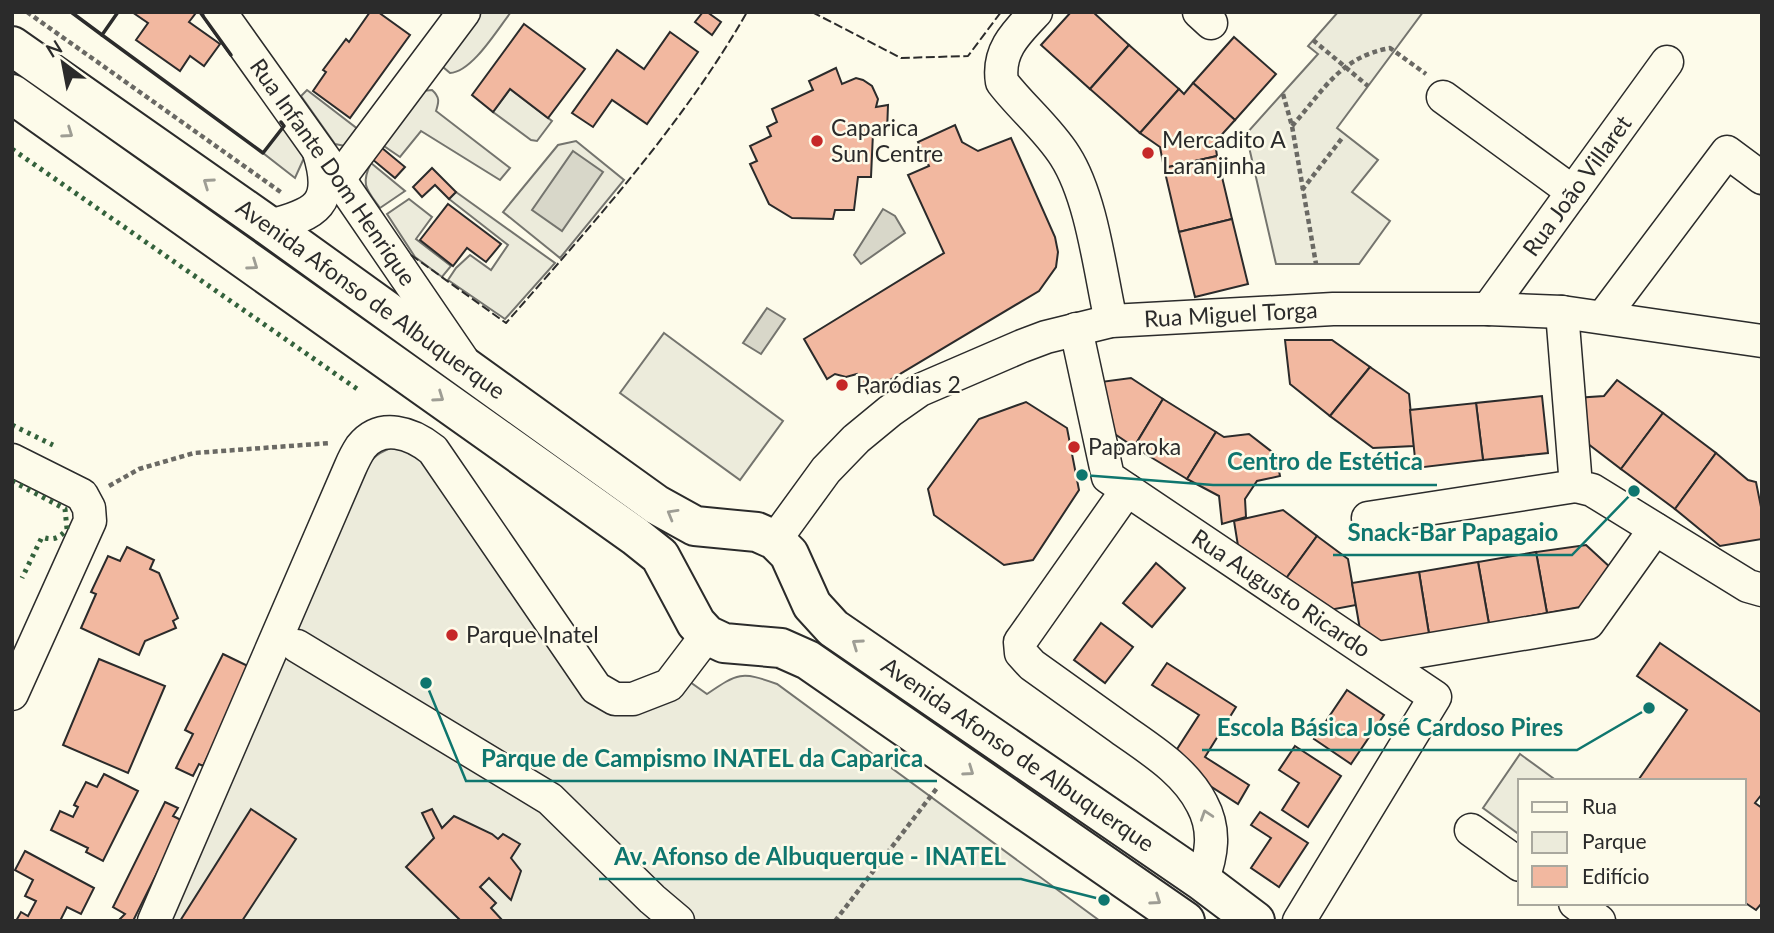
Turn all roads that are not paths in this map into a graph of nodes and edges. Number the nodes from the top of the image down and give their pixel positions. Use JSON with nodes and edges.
{"nodes":[{"id":1,"x":220,"y":12,"type":"edge"},
{"id":2,"x":464,"y":12,"type":"edge"},
{"id":3,"x":1036,"y":12,"type":"edge"},
{"id":4,"x":12,"y":46,"type":"edge"},
{"id":5,"x":1667,"y":62,"type":"dead end"},
{"id":6,"x":12,"y":94,"type":"edge"},
{"id":7,"x":1443,"y":97,"type":"road end"},
{"id":8,"x":319,"y":150,"type":"junction"},
{"id":9,"x":1762,"y":178,"type":"edge"},
{"id":10,"x":339,"y":179,"type":"junction"},
{"id":11,"x":1573,"y":192,"type":"junction"},
{"id":12,"x":269,"y":226,"type":"junction"},
{"id":13,"x":1489,"y":309,"type":"junction"},
{"id":14,"x":1562,"y":312,"type":"junction"},
{"id":15,"x":1603,"y":317,"type":"junction"},
{"id":16,"x":1111,"y":321,"type":"junction"},
{"id":17,"x":1076,"y":330,"type":"junction"},
{"id":18,"x":1762,"y":341,"type":"edge"},
{"id":19,"x":469,"y":369,"type":"junction"},
{"id":20,"x":12,"y":460,"type":"edge"},
{"id":21,"x":1576,"y":486,"type":"junction"},
{"id":22,"x":1127,"y":490,"type":"junction"},
{"id":23,"x":1368,"y":518,"type":"dead end"},
{"id":24,"x":737,"y":529,"type":"junction"},
{"id":25,"x":1655,"y":529,"type":"junction"},
{"id":26,"x":775,"y":540,"type":"junction"},
{"id":27,"x":798,"y":572,"type":"junction"},
{"id":28,"x":1762,"y":590,"type":"edge"},
{"id":29,"x":712,"y":630,"type":"junction"},
{"id":30,"x":297,"y":646,"type":"dead end"},
{"id":31,"x":1378,"y":659,"type":"junction"},
{"id":32,"x":12,"y":694,"type":"edge"},
{"id":33,"x":1471,"y":830,"type":"dead end"},
{"id":34,"x":1518,"y":864,"type":"edge"},
{"id":35,"x":1202,"y":881,"type":"junction"},
{"id":36,"x":1577,"y":905,"type":"edge"},
{"id":37,"x":154,"y":921,"type":"edge"},
{"id":38,"x":678,"y":921,"type":"edge"},
{"id":39,"x":1185,"y":921,"type":"edge"},
{"id":40,"x":1255,"y":921,"type":"edge"},
{"id":41,"x":1299,"y":921,"type":"edge"},
{"id":42,"x":1599,"y":921,"type":"edge"}],
"edges":[{"from":1,"to":8,"type":"street","name":"Rua Infante Dom Henrique"},
{"from":2,"to":10,"type":"street"},
{"from":3,"to":16,"type":"street"},
{"from":12,"to":4,"type":"main road","name":"Avenida Afonso de Albuquerque","one_way":true},
{"from":5,"to":11,"type":"street","name":"Rua João Villaret"},
{"from":6,"to":29,"type":"main road","name":"Avenida Afonso de Albuquerque","one_way":true},
{"from":7,"to":11,"type":"street"},
{"from":8,"to":10,"type":"street","name":"Rua Infante Dom Henrique"},
{"from":8,"to":12,"type":"street"},
{"from":9,"to":15,"type":"street"},
{"from":10,"to":19,"type":"street","name":"Rua Infante Dom Henrique"},
{"from":11,"to":13,"type":"street","name":"Rua João Villaret"},
{"from":12,"to":19,"type":"main road","name":"Avenida Afonso de Albuquerque"},
{"from":13,"to":14,"type":"street","name":"Rua Miguel Torga"},
{"from":13,"to":16,"type":"street","name":"Rua Miguel Torga"},
{"from":14,"to":15,"type":"street","name":"Rua Miguel Torga"},
{"from":14,"to":21,"type":"street"},
{"from":15,"to":18,"type":"street","name":"Rua Miguel Torga"},
{"from":16,"to":17,"type":"street","name":"Rua Miguel Torga"},
{"from":17,"to":22,"type":"street","name":"Rua Augusto Ricardo"},
{"from":17,"to":26,"type":"street","name":"Rua Miguel Torga"},
{"from":24,"to":19,"type":"main road","name":"Avenida Afonso de Albuquerque","one_way":true},
{"from":20,"to":32,"type":"street"},
{"from":21,"to":23,"type":"street"},
{"from":21,"to":25,"type":"street"},
{"from":22,"to":31,"type":"street","name":"Rua Augusto Ricardo"},
{"from":35,"to":22,"type":"street","one_way":true},
{"from":24,"to":26,"type":"main road","name":"Avenida Afonso de Albuquerque"},
{"from":24,"to":29,"type":"main road"},
{"from":25,"to":28,"type":"street"},
{"from":25,"to":31,"type":"street"},
{"from":26,"to":27,"type":"main road","name":"Avenida Afonso de Albuquerque"},
{"from":27,"to":29,"type":"main road"},
{"from":35,"to":27,"type":"main road","name":"Avenida Afonso de Albuquerque","one_way":true},
{"from":29,"to":37,"type":"street"},
{"from":29,"to":39,"type":"main road","name":"Avenida Afonso de Albuquerque","one_way":true},
{"from":30,"to":38,"type":"street"},
{"from":31,"to":41,"type":"street","name":"Rua Augusto Ricardo"},
{"from":33,"to":34,"type":"street"},
{"from":35,"to":40,"type":"main road","name":"Avenida Afonso de Albuquerque"},
{"from":36,"to":42,"type":"street"}]}
